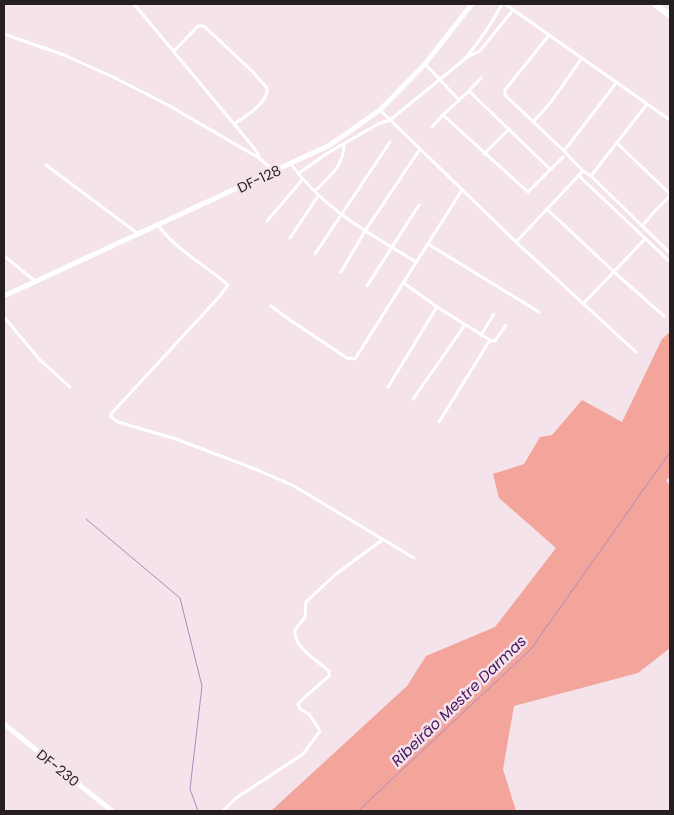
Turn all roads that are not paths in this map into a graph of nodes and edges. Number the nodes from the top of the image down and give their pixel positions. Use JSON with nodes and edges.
{"nodes":[{"id":1,"x":134,"y":4,"type":"edge"},
{"id":2,"x":472,"y":4,"type":"edge"},
{"id":3,"x":503,"y":4,"type":"edge"},
{"id":4,"x":652,"y":4,"type":"edge"},
{"id":5,"x":657,"y":4,"type":"edge"},
{"id":6,"x":513,"y":10,"type":"junction"},
{"id":7,"x":670,"y":15,"type":"edge"},
{"id":8,"x":4,"y":34,"type":"edge"},
{"id":9,"x":549,"y":34,"type":"junction"},
{"id":10,"x":174,"y":51,"type":"junction"},
{"id":11,"x":582,"y":58,"type":"junction"},
{"id":12,"x":465,"y":59,"type":"junction"},
{"id":13,"x":425,"y":64,"type":"junction"},
{"id":14,"x":440,"y":78,"type":"junction"},
{"id":15,"x":481,"y":78,"type":"dead end"},
{"id":16,"x":617,"y":82,"type":"junction"},
{"id":17,"x":469,"y":90,"type":"junction"},
{"id":18,"x":458,"y":100,"type":"junction"},
{"id":19,"x":647,"y":104,"type":"junction"},
{"id":20,"x":380,"y":110,"type":"junction"},
{"id":21,"x":443,"y":115,"type":"junction"},
{"id":22,"x":390,"y":120,"type":"junction"},
{"id":23,"x":670,"y":120,"type":"edge"},
{"id":24,"x":533,"y":122,"type":"junction"},
{"id":25,"x":234,"y":124,"type":"junction"},
{"id":26,"x":432,"y":126,"type":"dead end"},
{"id":27,"x":509,"y":129,"type":"junction"},
{"id":28,"x":390,"y":142,"type":"dead end"},
{"id":29,"x":616,"y":143,"type":"junction"},
{"id":30,"x":344,"y":144,"type":"junction"},
{"id":31,"x":420,"y":149,"type":"junction"},
{"id":32,"x":564,"y":151,"type":"junction"},
{"id":33,"x":484,"y":154,"type":"junction"},
{"id":34,"x":563,"y":157,"type":"dead end"},
{"id":35,"x":259,"y":158,"type":"junction"},
{"id":36,"x":290,"y":164,"type":"junction"},
{"id":37,"x":46,"y":165,"type":"dead end"},
{"id":38,"x":550,"y":169,"type":"junction"},
{"id":39,"x":275,"y":171,"type":"junction"},
{"id":40,"x":583,"y":171,"type":"junction"},
{"id":41,"x":298,"y":174,"type":"junction"},
{"id":42,"x":578,"y":175,"type":"junction"},
{"id":43,"x":591,"y":176,"type":"junction"},
{"id":44,"x":302,"y":180,"type":"junction"},
{"id":45,"x":462,"y":190,"type":"junction"},
{"id":46,"x":315,"y":192,"type":"junction"},
{"id":47,"x":670,"y":195,"type":"edge"},
{"id":48,"x":318,"y":196,"type":"junction"},
{"id":49,"x":419,"y":205,"type":"dead end"},
{"id":50,"x":548,"y":209,"type":"junction"},
{"id":51,"x":340,"y":215,"type":"junction"},
{"id":52,"x":266,"y":221,"type":"dead end"},
{"id":53,"x":158,"y":225,"type":"junction"},
{"id":54,"x":642,"y":226,"type":"junction"},
{"id":55,"x":365,"y":230,"type":"junction"},
{"id":56,"x":138,"y":234,"type":"junction"},
{"id":57,"x":290,"y":238,"type":"dead end"},
{"id":58,"x":645,"y":239,"type":"junction"},
{"id":59,"x":516,"y":242,"type":"junction"},
{"id":60,"x":428,"y":244,"type":"junction"},
{"id":61,"x":393,"y":248,"type":"junction"},
{"id":62,"x":670,"y":253,"type":"edge"},
{"id":63,"x":315,"y":254,"type":"dead end"},
{"id":64,"x":4,"y":256,"type":"edge"},
{"id":65,"x":416,"y":262,"type":"junction"},
{"id":66,"x":670,"y":262,"type":"edge"},
{"id":67,"x":341,"y":272,"type":"dead end"},
{"id":68,"x":614,"y":272,"type":"junction"},
{"id":69,"x":35,"y":281,"type":"junction"},
{"id":70,"x":404,"y":283,"type":"junction"},
{"id":71,"x":366,"y":286,"type":"dead end"},
{"id":72,"x":4,"y":296,"type":"edge"},
{"id":73,"x":583,"y":304,"type":"junction"},
{"id":74,"x":271,"y":306,"type":"dead end"},
{"id":75,"x":437,"y":307,"type":"junction"},
{"id":76,"x":539,"y":312,"type":"dead end"},
{"id":77,"x":494,"y":314,"type":"dead end"},
{"id":78,"x":664,"y":316,"type":"dead end"},
{"id":79,"x":4,"y":317,"type":"edge"},
{"id":80,"x":465,"y":325,"type":"junction"},
{"id":81,"x":506,"y":325,"type":"dead end"},
{"id":82,"x":481,"y":335,"type":"junction"},
{"id":83,"x":490,"y":340,"type":"junction"},
{"id":84,"x":636,"y":352,"type":"dead end"},
{"id":85,"x":70,"y":387,"type":"dead end"},
{"id":86,"x":388,"y":387,"type":"dead end"},
{"id":87,"x":413,"y":399,"type":"dead end"},
{"id":88,"x":439,"y":422,"type":"dead end"},
{"id":89,"x":382,"y":540,"type":"junction"},
{"id":90,"x":414,"y":558,"type":"dead end"},
{"id":91,"x":4,"y":724,"type":"edge"},
{"id":92,"x":112,"y":811,"type":"edge"},
{"id":93,"x":223,"y":811,"type":"edge"}],
"edges":[{"from":1,"to":10,"type":"street"},
{"from":2,"to":13,"type":"main road","name":"DF-128","number":"DF-128"},
{"from":3,"to":6,"type":"street"},
{"from":3,"to":12,"type":"street"},
{"from":4,"to":7,"type":"street"},
{"from":5,"to":7,"type":"street"},
{"from":6,"to":9,"type":"street"},
{"from":6,"to":12,"type":"street"},
{"from":8,"to":35,"type":"street"},
{"from":9,"to":11,"type":"street"},
{"from":9,"to":24,"type":"street"},
{"from":10,"to":25,"type":"street"},
{"from":10,"to":25,"type":"street"},
{"from":11,"to":16,"type":"street"},
{"from":11,"to":24,"type":"street"},
{"from":12,"to":14,"type":"street"},
{"from":13,"to":14,"type":"street"},
{"from":13,"to":20,"type":"main road","name":"DF-128","number":"DF-128"},
{"from":14,"to":18,"type":"street"},
{"from":14,"to":22,"type":"street"},
{"from":15,"to":17,"type":"street"},
{"from":16,"to":19,"type":"street"},
{"from":16,"to":32,"type":"street"},
{"from":17,"to":18,"type":"street"},
{"from":17,"to":27,"type":"street"},
{"from":18,"to":21,"type":"street"},
{"from":19,"to":23,"type":"street"},
{"from":19,"to":29,"type":"street"},
{"from":20,"to":22,"type":"street"},
{"from":20,"to":36,"type":"main road","name":"DF-128","number":"DF-128"},
{"from":21,"to":26,"type":"street"},
{"from":21,"to":33,"type":"street"},
{"from":22,"to":30,"type":"street"},
{"from":22,"to":31,"type":"street"},
{"from":24,"to":32,"type":"street"},
{"from":25,"to":35,"type":"street"},
{"from":27,"to":33,"type":"street"},
{"from":27,"to":38,"type":"street"},
{"from":28,"to":51,"type":"street"},
{"from":29,"to":43,"type":"street"},
{"from":29,"to":47,"type":"street"},
{"from":30,"to":41,"type":"street"},
{"from":30,"to":46,"type":"street"},
{"from":31,"to":45,"type":"street"},
{"from":31,"to":55,"type":"street"},
{"from":32,"to":40,"type":"street"},
{"from":33,"to":38,"type":"street"},
{"from":34,"to":38,"type":"street"},
{"from":35,"to":39,"type":"street"},
{"from":36,"to":39,"type":"main road","name":"DF-128","number":"DF-128"},
{"from":36,"to":41,"type":"street"},
{"from":37,"to":56,"type":"street"},
{"from":39,"to":53,"type":"main road","name":"DF-128","number":"DF-128"},
{"from":40,"to":42,"type":"street"},
{"from":40,"to":43,"type":"street"},
{"from":41,"to":44,"type":"street"},
{"from":42,"to":50,"type":"street"},
{"from":42,"to":58,"type":"street"},
{"from":43,"to":54,"type":"street"},
{"from":44,"to":46,"type":"street"},
{"from":44,"to":52,"type":"street"},
{"from":45,"to":59,"type":"street"},
{"from":45,"to":60,"type":"street"},
{"from":46,"to":48,"type":"street"},
{"from":47,"to":54,"type":"street"},
{"from":48,"to":51,"type":"street"},
{"from":48,"to":57,"type":"street"},
{"from":49,"to":61,"type":"street"},
{"from":50,"to":59,"type":"street"},
{"from":50,"to":68,"type":"street"},
{"from":51,"to":55,"type":"street"},
{"from":51,"to":63,"type":"street"},
{"from":53,"to":56,"type":"main road","name":"DF-128","number":"DF-128"},
{"from":53,"to":89,"type":"street"},
{"from":54,"to":62,"type":"street"},
{"from":55,"to":61,"type":"street"},
{"from":55,"to":67,"type":"street"},
{"from":56,"to":69,"type":"main road","name":"DF-128","number":"DF-128"},
{"from":58,"to":66,"type":"street"},
{"from":58,"to":68,"type":"street"},
{"from":59,"to":73,"type":"street"},
{"from":60,"to":65,"type":"street"},
{"from":60,"to":76,"type":"street"},
{"from":61,"to":65,"type":"street"},
{"from":61,"to":71,"type":"street"},
{"from":64,"to":69,"type":"street"},
{"from":65,"to":70,"type":"street"},
{"from":68,"to":73,"type":"street"},
{"from":68,"to":78,"type":"street"},
{"from":69,"to":72,"type":"main road","name":"DF-128","number":"DF-128"},
{"from":70,"to":74,"type":"street"},
{"from":70,"to":75,"type":"street"},
{"from":73,"to":84,"type":"street"},
{"from":75,"to":80,"type":"street"},
{"from":75,"to":86,"type":"street"},
{"from":77,"to":82,"type":"street"},
{"from":79,"to":85,"type":"street"},
{"from":80,"to":82,"type":"street"},
{"from":80,"to":87,"type":"street"},
{"from":81,"to":83,"type":"street"},
{"from":82,"to":83,"type":"street"},
{"from":83,"to":88,"type":"street"},
{"from":89,"to":90,"type":"street"},
{"from":89,"to":93,"type":"street"},
{"from":91,"to":92,"type":"main road","name":"DF-230","number":"DF-230"}]}
